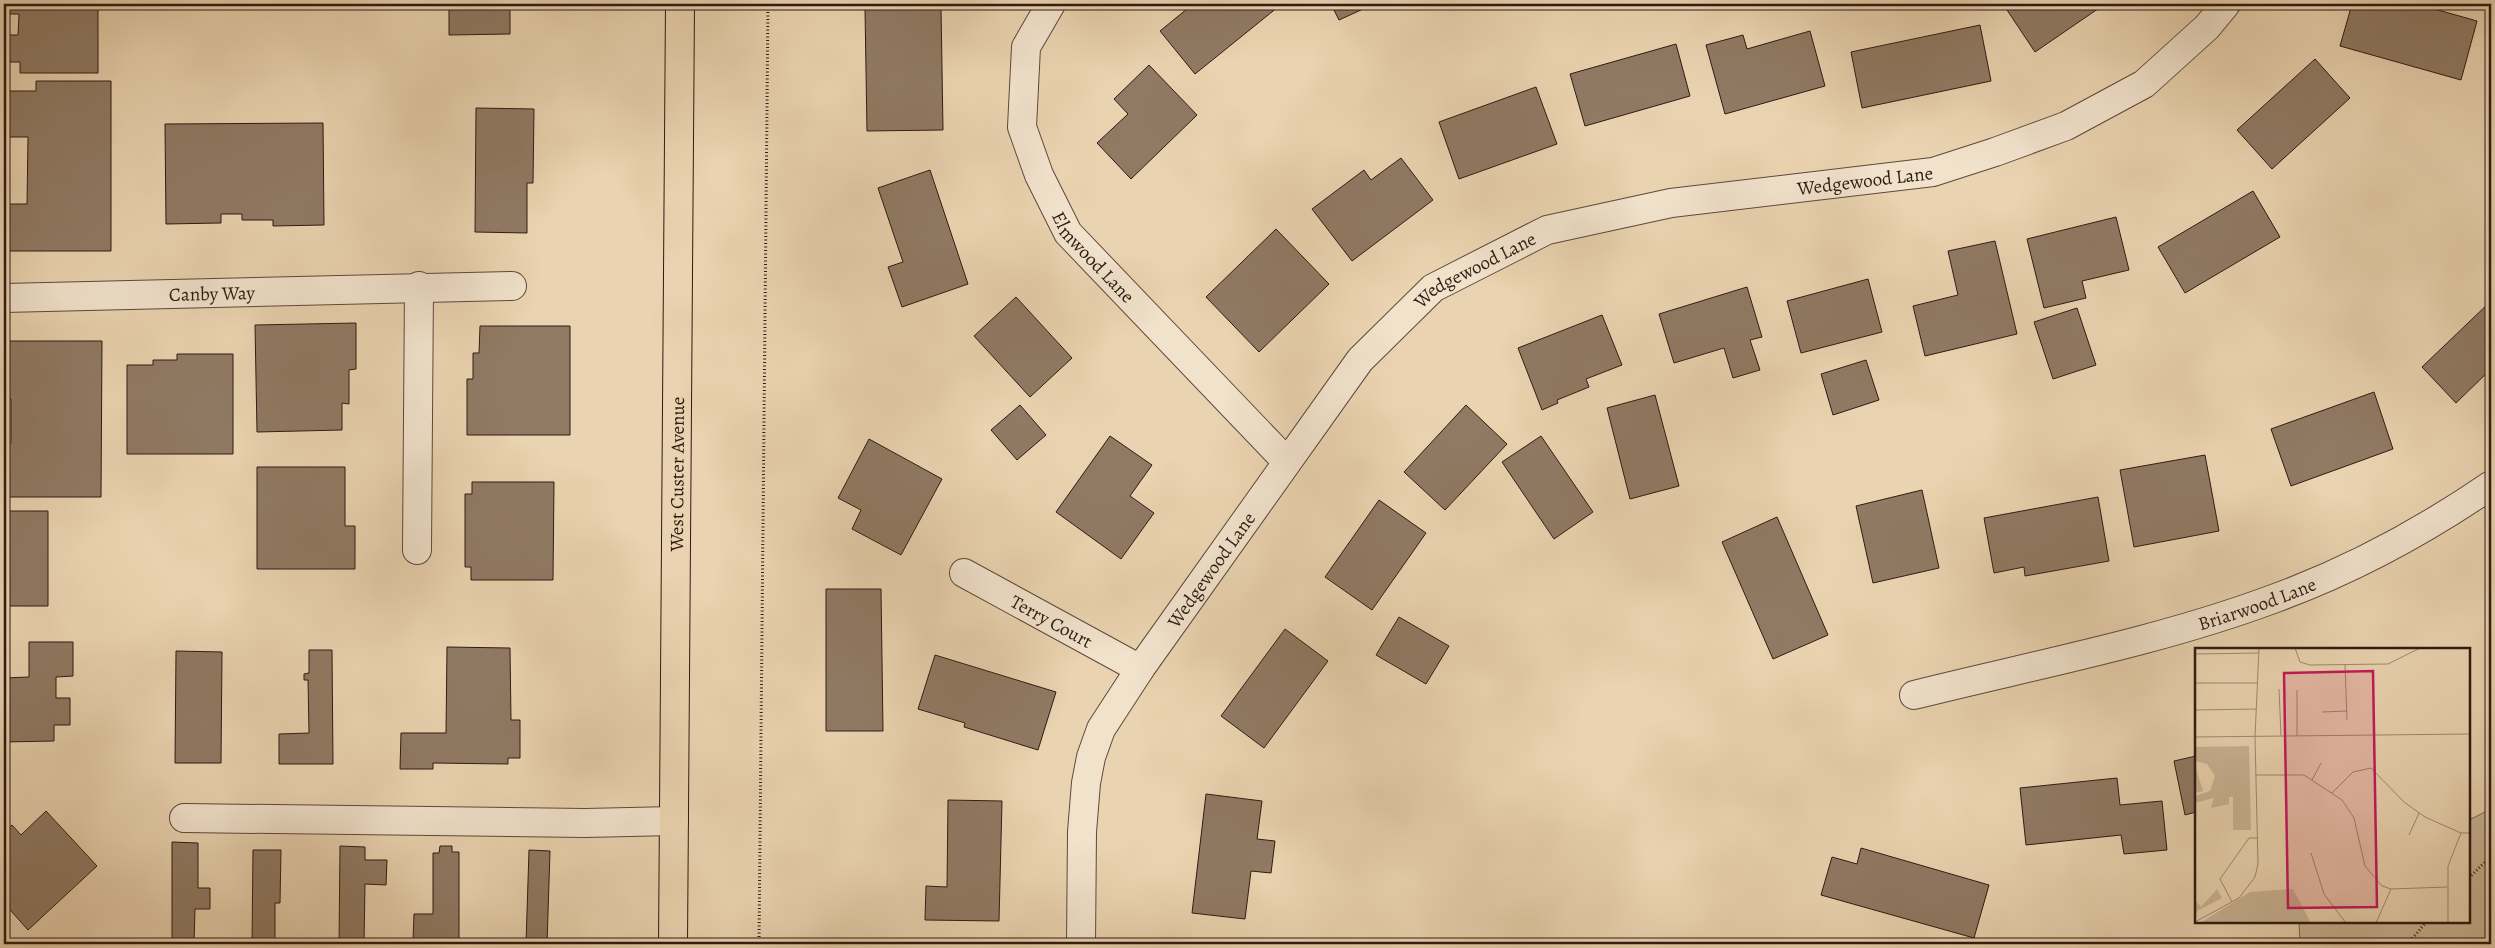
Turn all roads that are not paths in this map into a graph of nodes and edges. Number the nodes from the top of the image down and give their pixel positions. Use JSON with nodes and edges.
{"nodes":[{"id":1,"x":680,"y":4,"type":"edge"},
{"id":2,"x":1051,"y":4,"type":"edge"},
{"id":3,"x":2226,"y":4,"type":"edge"},
{"id":4,"x":419,"y":286,"type":"junction"},
{"id":5,"x":512,"y":286,"type":"dead end"},
{"id":6,"x":4,"y":298,"type":"edge"},
{"id":7,"x":1286,"y":461,"type":"junction"},
{"id":8,"x":2491,"y":485,"type":"edge"},
{"id":9,"x":418,"y":550,"type":"dead end"},
{"id":10,"x":964,"y":574,"type":"dead end"},
{"id":11,"x":1140,"y":669,"type":"junction"},
{"id":12,"x":1914,"y":695,"type":"dead end"},
{"id":13,"x":184,"y":818,"type":"dead end"},
{"id":14,"x":674,"y":821,"type":"junction"},
{"id":15,"x":673,"y":944,"type":"edge"},
{"id":16,"x":1081,"y":944,"type":"edge"}],
"edges":[{"from":1,"to":14,"type":"main road","name":"West Custer Avenue"},
{"from":2,"to":7,"type":"street","name":"Elmwood Lane"},
{"from":3,"to":7,"type":"street","name":"Wedgewood Lane"},
{"from":4,"to":5,"type":"street","name":"Canby Way"},
{"from":4,"to":6,"type":"street","name":"Canby Way"},
{"from":4,"to":9,"type":"street"},
{"from":7,"to":11,"type":"street","name":"Wedgewood Lane"},
{"from":8,"to":12,"type":"street","name":"Briarwood Lane"},
{"from":10,"to":11,"type":"street","name":"Terry Court"},
{"from":11,"to":16,"type":"street","name":"Wedgewood Lane"},
{"from":13,"to":14,"type":"street"},
{"from":14,"to":15,"type":"main road","name":"West Custer Avenue"}]}
